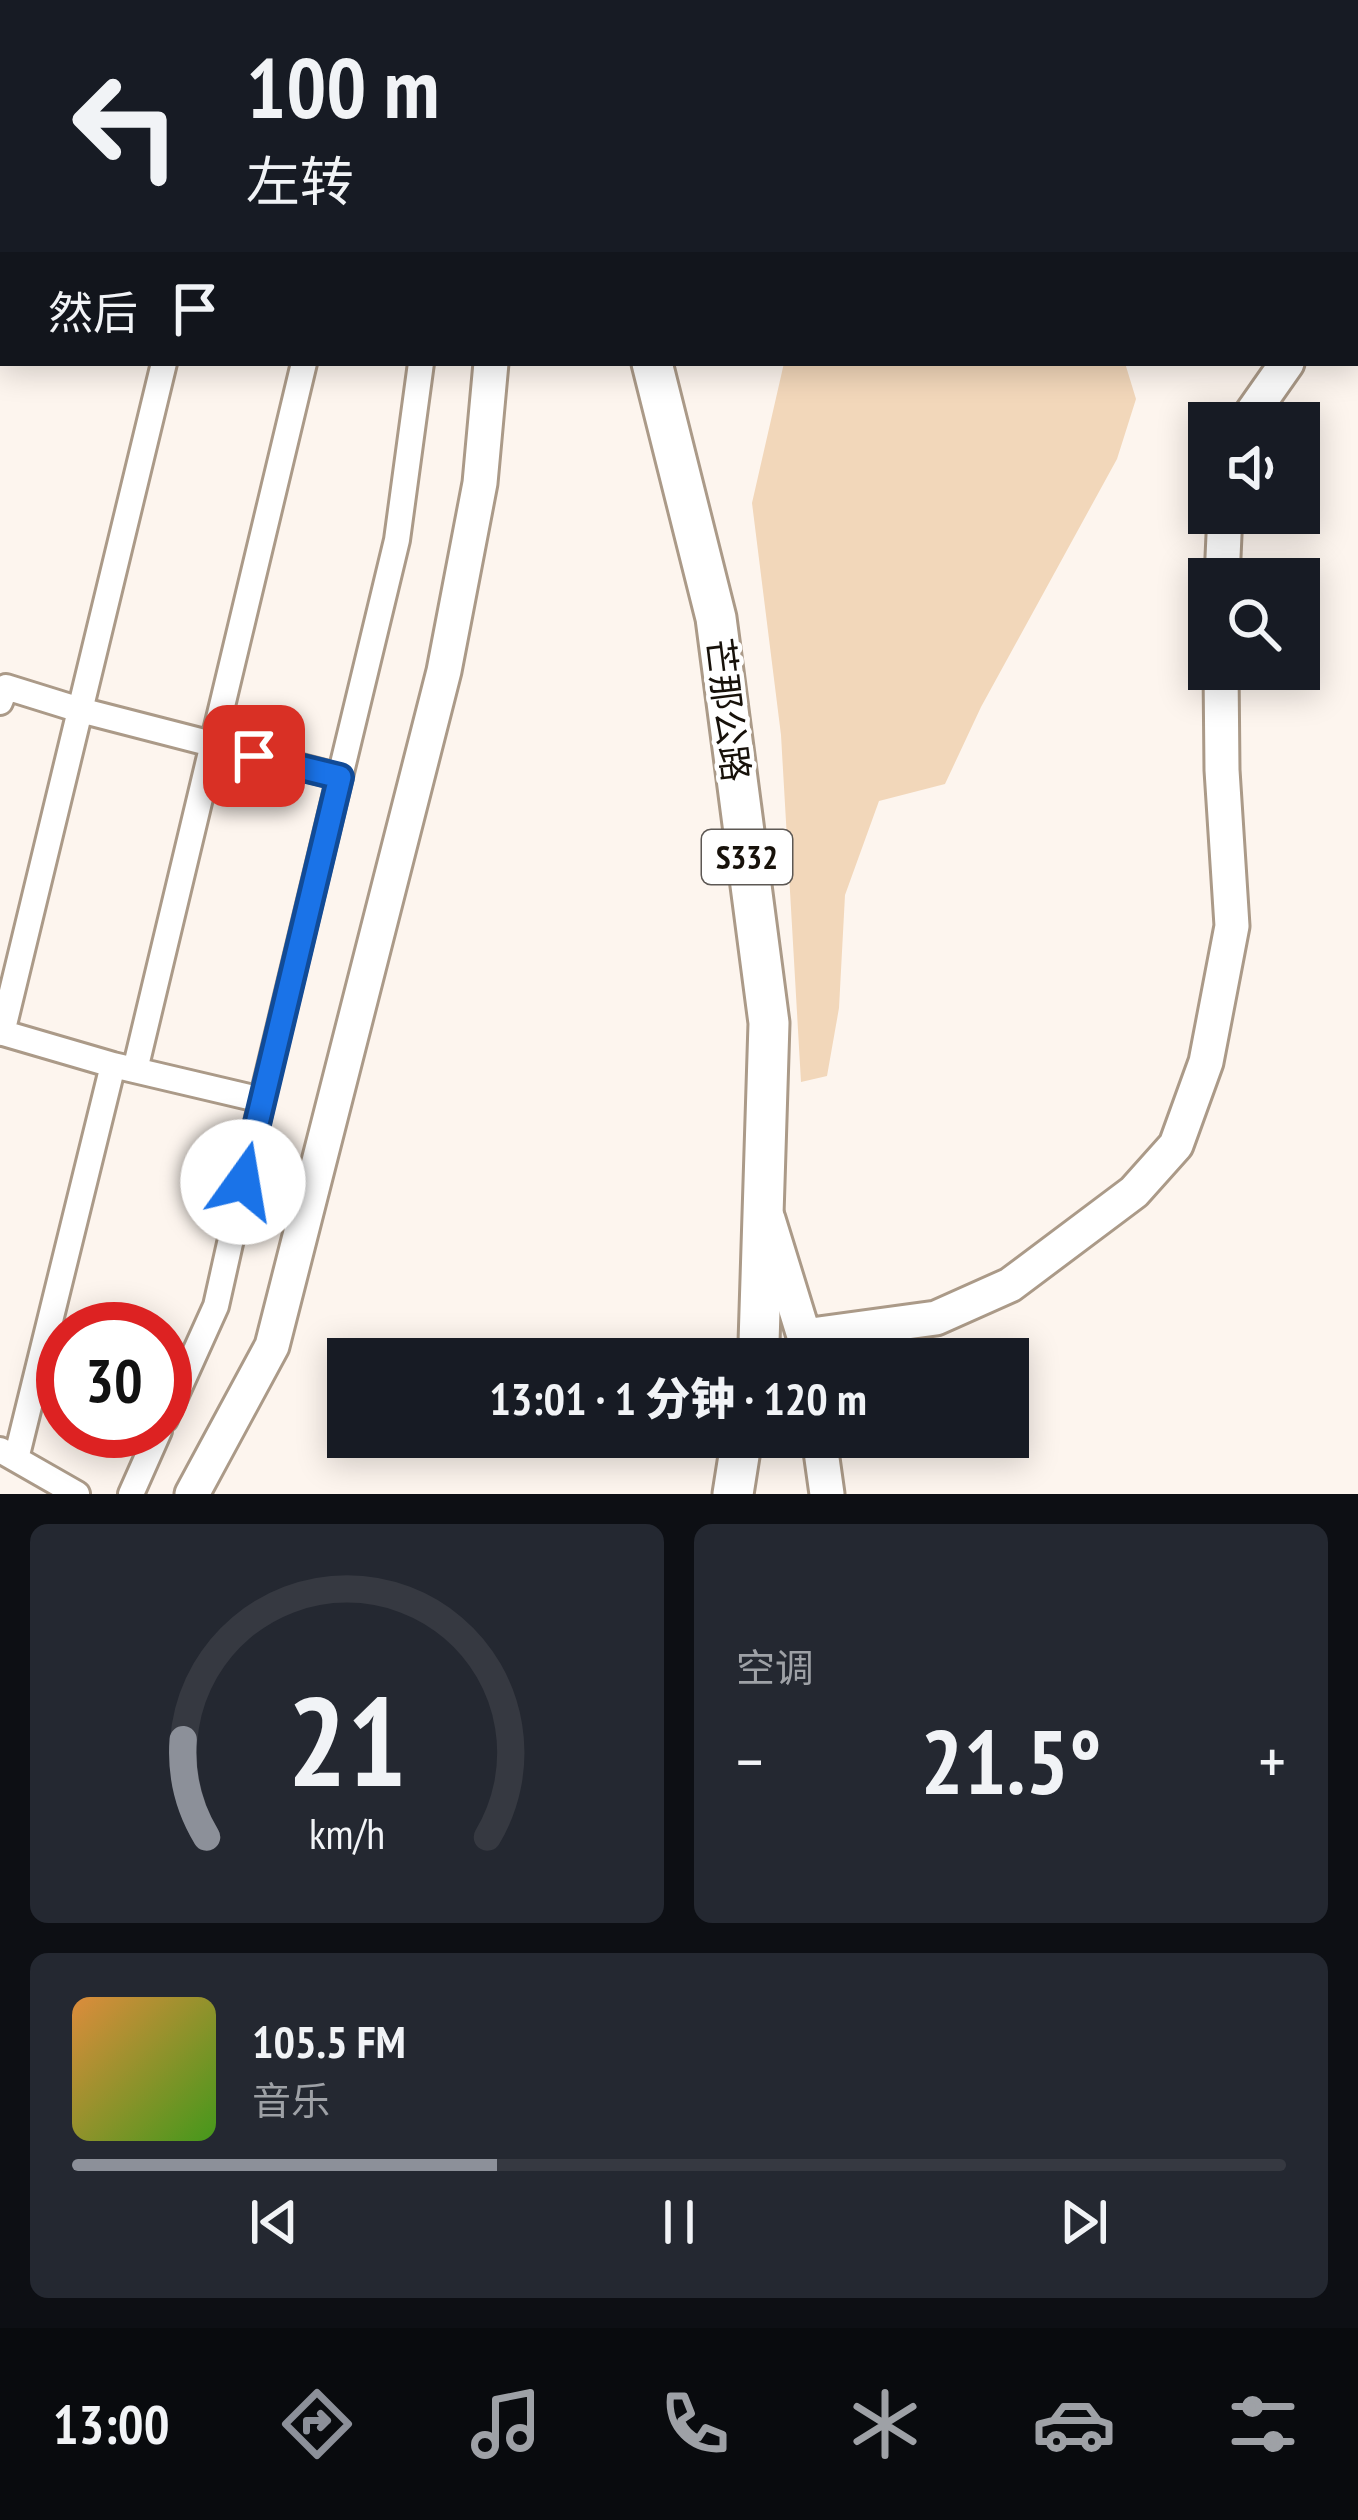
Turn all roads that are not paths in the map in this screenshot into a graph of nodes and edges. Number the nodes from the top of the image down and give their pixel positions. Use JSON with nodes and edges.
{"nodes":[{"id":1,"x":163,"y":366,"type":"edge"},
{"id":2,"x":303,"y":366,"type":"edge"},
{"id":3,"x":421,"y":366,"type":"edge"},
{"id":4,"x":491,"y":366,"type":"edge"},
{"id":5,"x":653,"y":366,"type":"edge"},
{"id":6,"x":1284,"y":366,"type":"edge"},
{"id":7,"x":1259,"y":402,"type":"edge"},
{"id":8,"x":1221,"y":690,"type":"edge"},
{"id":9,"x":0,"y":702,"type":"edge"},
{"id":10,"x":80,"y":710,"type":"junction"},
{"id":11,"x":211,"y":745,"type":"junction"},
{"id":12,"x":340,"y":777,"type":"junction"},
{"id":13,"x":1,"y":1032,"type":"edge"},
{"id":14,"x":124,"y":1068,"type":"junction"},
{"id":15,"x":262,"y":1100,"type":"junction"},
{"id":16,"x":764,"y":1206,"type":"junction"},
{"id":17,"x":757,"y":1338,"type":"edge"},
{"id":18,"x":803,"y":1338,"type":"edge"},
{"id":19,"x":849,"y":1338,"type":"edge"},
{"id":20,"x":192,"y":1359,"type":"edge"},
{"id":21,"x":8,"y":1454,"type":"edge"},
{"id":22,"x":147,"y":1458,"type":"edge"},
{"id":23,"x":739,"y":1458,"type":"edge"},
{"id":24,"x":822,"y":1458,"type":"edge"},
{"id":25,"x":77,"y":1494,"type":"edge"},
{"id":26,"x":131,"y":1494,"type":"edge"},
{"id":27,"x":191,"y":1494,"type":"edge"},
{"id":28,"x":733,"y":1494,"type":"edge"},
{"id":29,"x":827,"y":1494,"type":"edge"}],
"edges":[{"from":1,"to":10,"type":"street"},
{"from":2,"to":11,"type":"street"},
{"from":3,"to":12,"type":"street"},
{"from":4,"to":27,"type":"street"},
{"from":5,"to":16,"type":"main road","name":"芒那公路","number":"S332"},
{"from":6,"to":7,"type":"street"},
{"from":8,"to":19,"type":"street"},
{"from":9,"to":10,"type":"street"},
{"from":10,"to":11,"type":"street"},
{"from":10,"to":13,"type":"street"},
{"from":11,"to":12,"type":"street"},
{"from":11,"to":14,"type":"street"},
{"from":12,"to":15,"type":"street"},
{"from":13,"to":14,"type":"street"},
{"from":14,"to":15,"type":"street"},
{"from":14,"to":21,"type":"street"},
{"from":15,"to":20,"type":"street"},
{"from":16,"to":17,"type":"main road","name":"芒那公路","number":"S332"},
{"from":16,"to":18,"type":"street","name":"芒那公路"},
{"from":21,"to":25,"type":"street"},
{"from":22,"to":26,"type":"street"},
{"from":23,"to":28,"type":"main road"},
{"from":24,"to":29,"type":"street"}]}
